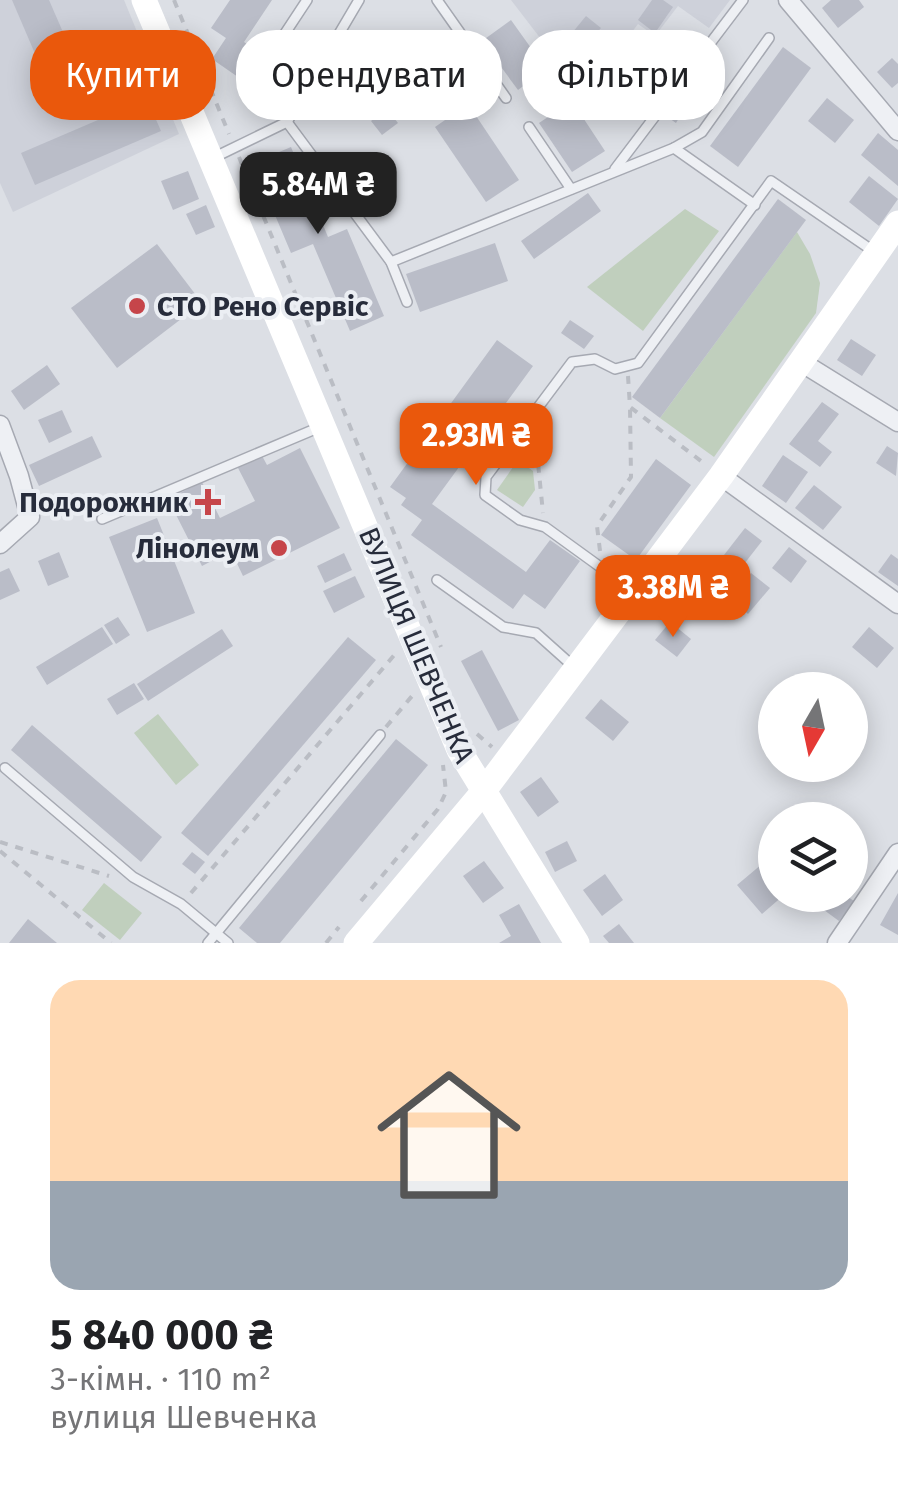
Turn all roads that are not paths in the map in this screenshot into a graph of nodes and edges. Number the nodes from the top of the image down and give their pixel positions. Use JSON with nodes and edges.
{"nodes":[{"id":1,"x":307,"y":0,"type":"edge"},
{"id":2,"x":359,"y":0,"type":"edge"},
{"id":3,"x":437,"y":0,"type":"edge"},
{"id":4,"x":743,"y":0,"type":"edge"},
{"id":5,"x":788,"y":0,"type":"edge"},
{"id":6,"x":151,"y":4,"type":"edge"},
{"id":7,"x":287,"y":30,"type":"edge"},
{"id":8,"x":341,"y":30,"type":"edge"},
{"id":9,"x":770,"y":38,"type":"dead end"},
{"id":10,"x":506,"y":98,"type":"dead end"},
{"id":11,"x":287,"y":122,"type":"joint"},
{"id":12,"x":529,"y":128,"type":"dead end"},
{"id":13,"x":898,"y":131,"type":"edge"},
{"id":14,"x":674,"y":148,"type":"junction"},
{"id":15,"x":223,"y":153,"type":"junction"},
{"id":16,"x":613,"y":172,"type":"junction"},
{"id":17,"x":571,"y":189,"type":"junction"},
{"id":18,"x":754,"y":205,"type":"junction"},
{"id":19,"x":898,"y":223,"type":"edge"},
{"id":20,"x":876,"y":254,"type":"junction"},
{"id":21,"x":390,"y":262,"type":"junction"},
{"id":22,"x":408,"y":302,"type":"dead end"},
{"id":23,"x":801,"y":362,"type":"junction"},
{"id":24,"x":898,"y":422,"type":"edge"},
{"id":25,"x":0,"y":426,"type":"edge"},
{"id":26,"x":324,"y":426,"type":"junction"},
{"id":27,"x":721,"y":476,"type":"junction"},
{"id":28,"x":102,"y":519,"type":"dead end"},
{"id":29,"x":0,"y":544,"type":"edge"},
{"id":30,"x":437,"y":580,"type":"dead end"},
{"id":31,"x":634,"y":592,"type":"junction"},
{"id":32,"x":898,"y":604,"type":"edge"},
{"id":33,"x":576,"y":668,"type":"junction"},
{"id":34,"x":380,"y":735,"type":"road end"},
{"id":35,"x":5,"y":768,"type":"dead end"},
{"id":36,"x":483,"y":792,"type":"junction"},
{"id":37,"x":898,"y":853,"type":"edge"},
{"id":38,"x":216,"y":934,"type":"junction"},
{"id":39,"x":347,"y":936,"type":"edge"},
{"id":40,"x":208,"y":943,"type":"edge"},
{"id":41,"x":228,"y":943,"type":"edge"},
{"id":42,"x":578,"y":943,"type":"edge"},
{"id":43,"x":838,"y":943,"type":"edge"}],
"edges":[{"from":1,"to":7,"type":"lane"},
{"from":2,"to":8,"type":"lane"},
{"from":3,"to":10,"type":"lane"},
{"from":4,"to":16,"type":"lane"},
{"from":5,"to":13,"type":"street"},
{"from":6,"to":15,"type":"street","name":"ВУЛИЦЯ ШЕВЧЕНКА"},
{"from":9,"to":14,"type":"lane"},
{"from":11,"to":15,"type":"lane"},
{"from":11,"to":21,"type":"lane"},
{"from":12,"to":17,"type":"lane"},
{"from":14,"to":16,"type":"lane"},
{"from":14,"to":18,"type":"lane"},
{"from":15,"to":26,"type":"street","name":"ВУЛИЦЯ ШЕВЧЕНКА"},
{"from":16,"to":17,"type":"lane"},
{"from":17,"to":21,"type":"lane"},
{"from":18,"to":20,"type":"lane"},
{"from":18,"to":31,"type":"lane"},
{"from":19,"to":20,"type":"street"},
{"from":20,"to":23,"type":"street"},
{"from":21,"to":22,"type":"lane"},
{"from":23,"to":24,"type":"street"},
{"from":23,"to":27,"type":"street"},
{"from":25,"to":29,"type":"street"},
{"from":26,"to":28,"type":"lane"},
{"from":26,"to":36,"type":"street","name":"ВУЛИЦЯ ШЕВЧЕНКА"},
{"from":27,"to":31,"type":"street"},
{"from":27,"to":32,"type":"street"},
{"from":30,"to":33,"type":"lane"},
{"from":31,"to":33,"type":"street"},
{"from":33,"to":36,"type":"street"},
{"from":34,"to":38,"type":"lane"},
{"from":35,"to":38,"type":"lane"},
{"from":36,"to":39,"type":"street"},
{"from":36,"to":42,"type":"street","name":"ВУЛИЦЯ ШЕВЧЕНКА"},
{"from":37,"to":43,"type":"street"},
{"from":38,"to":40,"type":"lane"},
{"from":38,"to":41,"type":"lane"}]}
